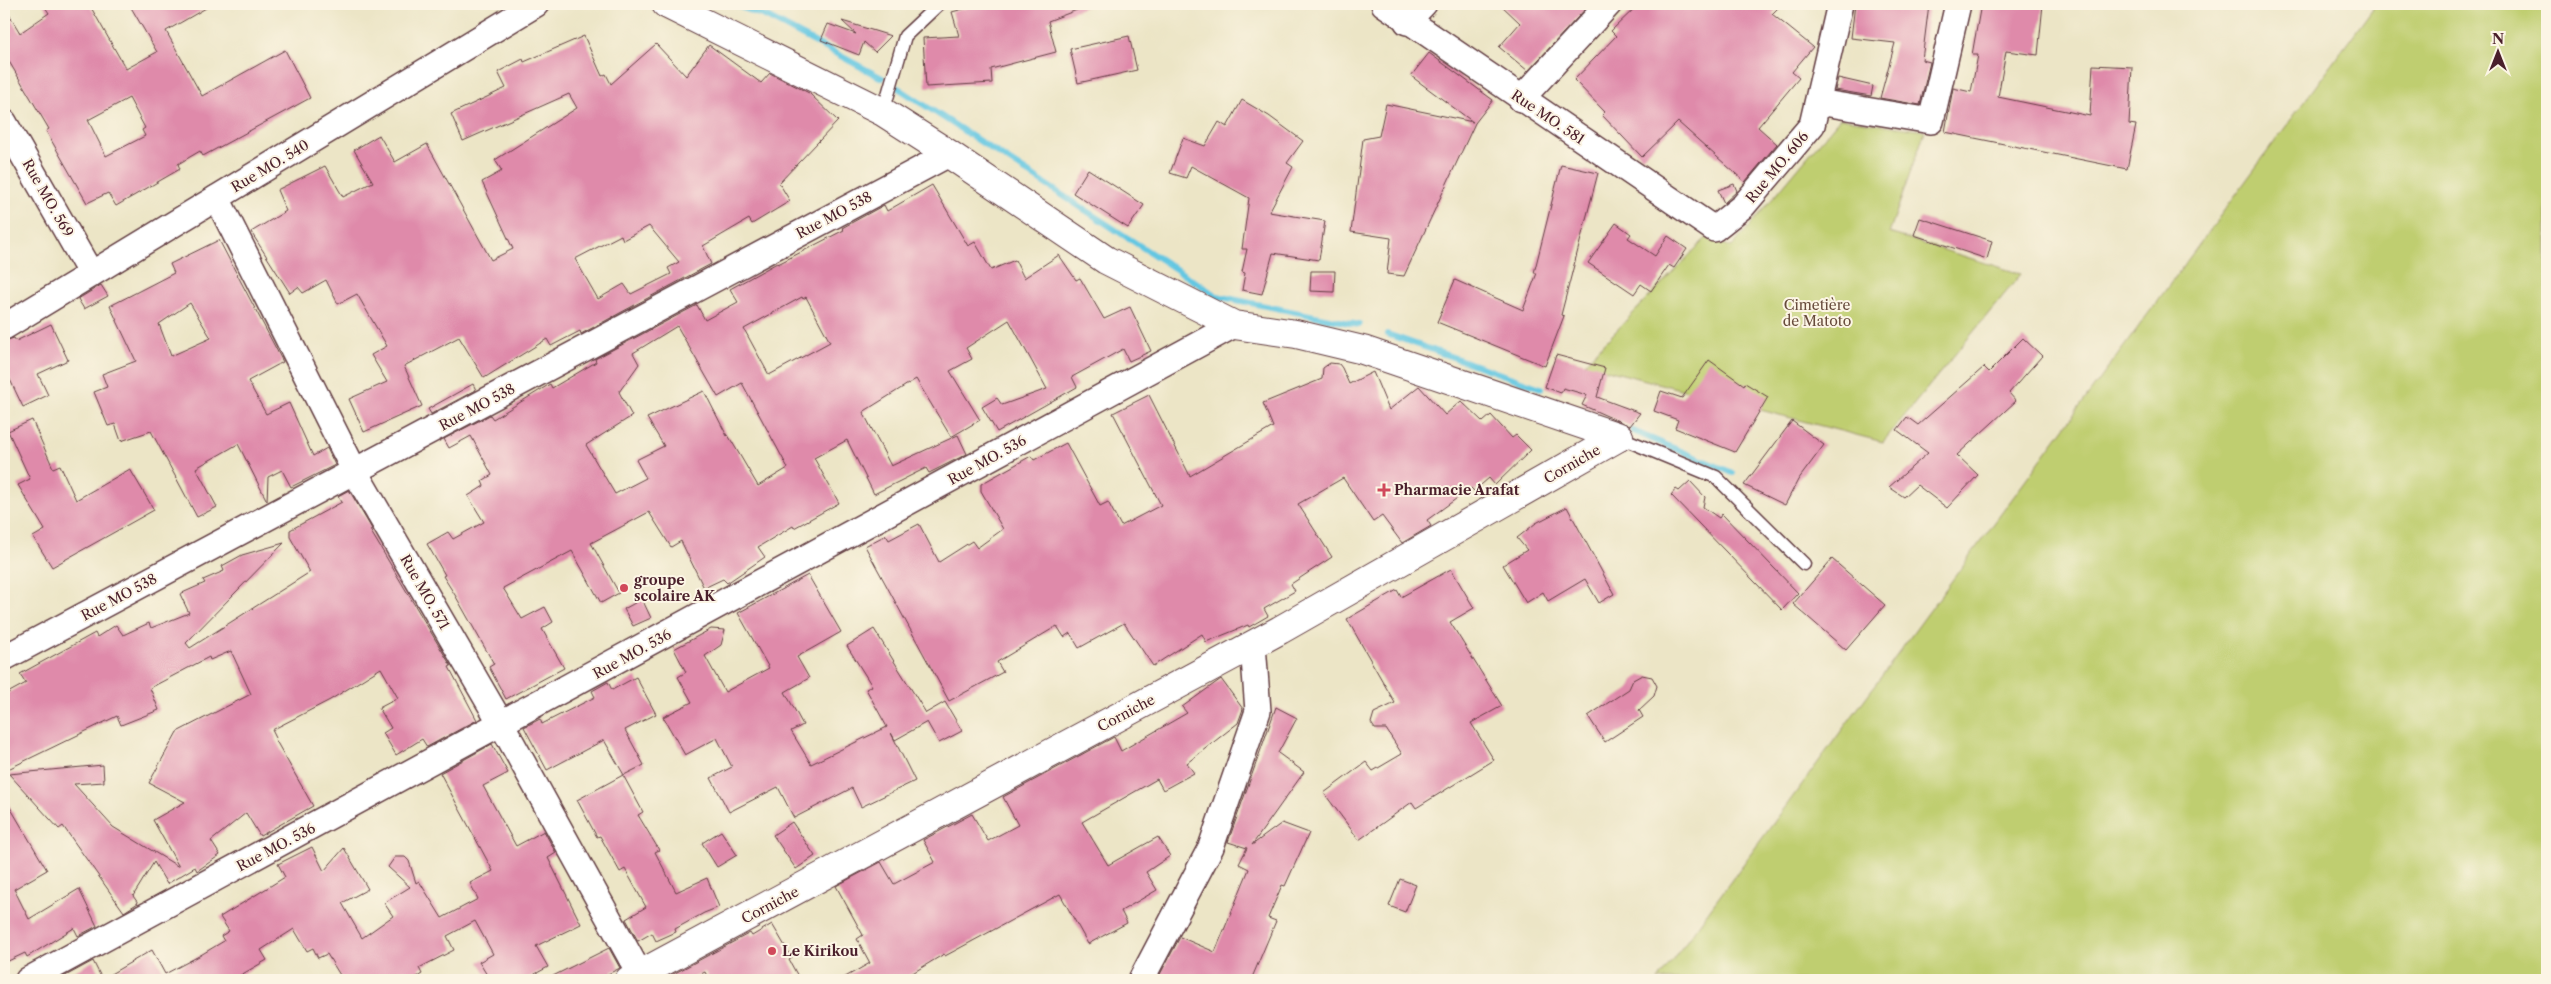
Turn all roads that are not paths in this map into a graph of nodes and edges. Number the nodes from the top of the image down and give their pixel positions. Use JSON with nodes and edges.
{"nodes":[{"id":1,"x":536,"y":4,"type":"edge"},
{"id":2,"x":666,"y":4,"type":"edge"},
{"id":3,"x":939,"y":4,"type":"edge"},
{"id":4,"x":1384,"y":4,"type":"edge"},
{"id":5,"x":1424,"y":4,"type":"edge"},
{"id":6,"x":1609,"y":4,"type":"edge"},
{"id":7,"x":1840,"y":4,"type":"edge"},
{"id":8,"x":1958,"y":4,"type":"edge"},
{"id":9,"x":1407,"y":22,"type":"junction"},
{"id":10,"x":1521,"y":99,"type":"junction"},
{"id":11,"x":1818,"y":102,"type":"junction"},
{"id":12,"x":883,"y":112,"type":"junction"},
{"id":13,"x":4,"y":122,"type":"edge"},
{"id":14,"x":949,"y":154,"type":"junction"},
{"id":15,"x":217,"y":198,"type":"junction"},
{"id":16,"x":1714,"y":229,"type":"joint"},
{"id":17,"x":92,"y":274,"type":"junction"},
{"id":18,"x":1234,"y":326,"type":"junction"},
{"id":19,"x":4,"y":327,"type":"edge"},
{"id":20,"x":1619,"y":438,"type":"junction"},
{"id":21,"x":355,"y":472,"type":"junction"},
{"id":22,"x":1804,"y":564,"type":"dead end"},
{"id":23,"x":1253,"y":645,"type":"junction"},
{"id":24,"x":4,"y":658,"type":"edge"},
{"id":25,"x":502,"y":724,"type":"junction"},
{"id":26,"x":638,"y":978,"type":"edge"},
{"id":27,"x":28,"y":980,"type":"edge"},
{"id":28,"x":1141,"y":980,"type":"edge"}],
"edges":[{"from":1,"to":15,"type":"street","name":"Rue MO. 540"},
{"from":2,"to":12,"type":"street"},
{"from":3,"to":12,"type":"lane"},
{"from":4,"to":9,"type":"street","name":"Rue MO. 581"},
{"from":5,"to":9,"type":"street"},
{"from":6,"to":10,"type":"street"},
{"from":7,"to":11,"type":"street","name":"Rue MO. 606"},
{"from":8,"to":11,"type":"street"},
{"from":9,"to":10,"type":"street","name":"Rue MO. 581"},
{"from":10,"to":16,"type":"street","name":"Rue MO. 581"},
{"from":11,"to":16,"type":"street","name":"Rue MO. 606"},
{"from":12,"to":14,"type":"street"},
{"from":13,"to":17,"type":"street","name":"Rue MO. 569"},
{"from":14,"to":18,"type":"street"},
{"from":14,"to":21,"type":"street","name":"Rue MO 538"},
{"from":15,"to":17,"type":"street","name":"Rue MO. 540"},
{"from":15,"to":21,"type":"street","name":"Rue MO. 571"},
{"from":17,"to":19,"type":"street","name":"Rue MO. 540"},
{"from":18,"to":20,"type":"street"},
{"from":18,"to":25,"type":"street","name":"Rue MO. 536"},
{"from":20,"to":22,"type":"lane"},
{"from":20,"to":23,"type":"street","name":"Corniche"},
{"from":21,"to":24,"type":"street","name":"Rue MO 538"},
{"from":21,"to":25,"type":"street","name":"Rue MO. 571"},
{"from":23,"to":26,"type":"street","name":"Corniche"},
{"from":23,"to":28,"type":"street"},
{"from":25,"to":26,"type":"street","name":"Rue MO. 571"},
{"from":25,"to":27,"type":"street","name":"Rue MO. 536"}]}
